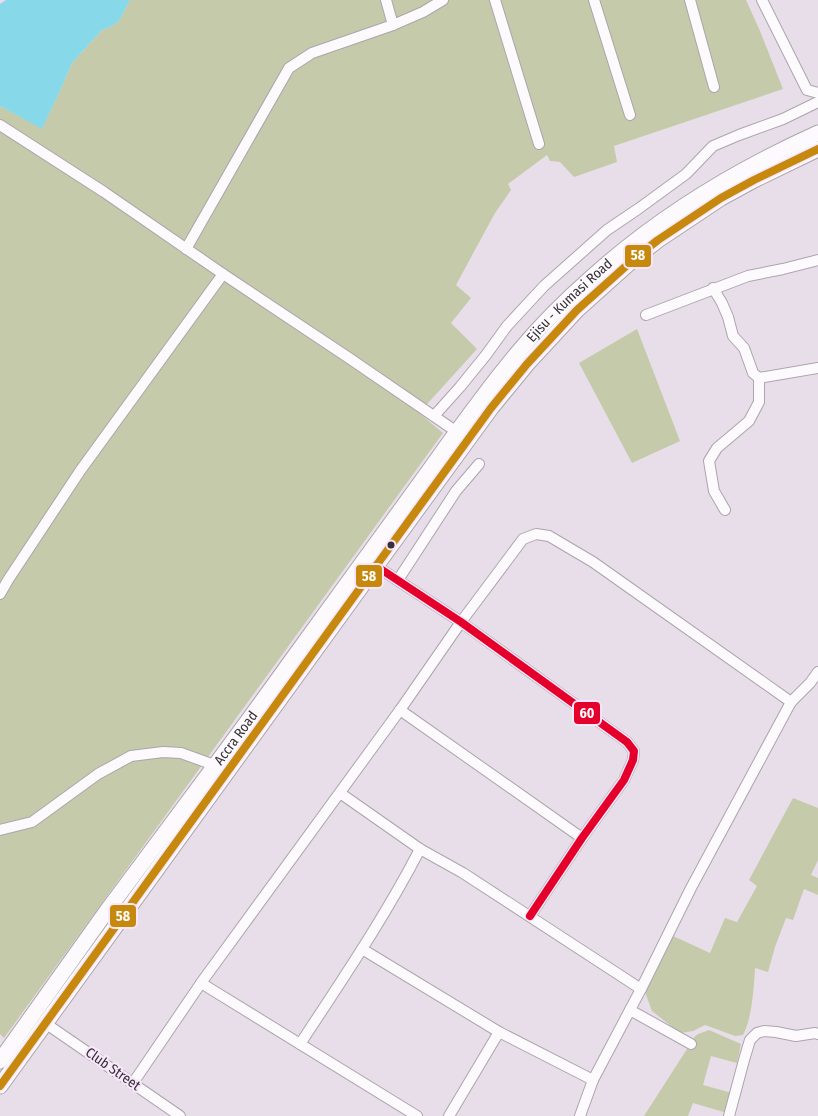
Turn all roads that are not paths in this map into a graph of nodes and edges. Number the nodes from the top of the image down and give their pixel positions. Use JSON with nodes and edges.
{"nodes":[{"id":1,"x":386,"y":0,"type":"edge"},
{"id":2,"x":443,"y":0,"type":"edge"},
{"id":3,"x":495,"y":0,"type":"edge"},
{"id":4,"x":594,"y":0,"type":"edge"},
{"id":5,"x":690,"y":0,"type":"edge"},
{"id":6,"x":762,"y":0,"type":"edge"},
{"id":7,"x":393,"y":25,"type":"junction"},
{"id":8,"x":714,"y":87,"type":"dead end"},
{"id":9,"x":818,"y":93,"type":"edge"},
{"id":10,"x":818,"y":102,"type":"edge"},
{"id":11,"x":630,"y":115,"type":"dead end"},
{"id":12,"x":0,"y":125,"type":"edge"},
{"id":13,"x":818,"y":133,"type":"edge"},
{"id":14,"x":539,"y":144,"type":"dead end"},
{"id":15,"x":818,"y":149,"type":"edge"},
{"id":16,"x":186,"y":249,"type":"junction"},
{"id":17,"x":818,"y":260,"type":"edge"},
{"id":18,"x":223,"y":274,"type":"junction"},
{"id":19,"x":713,"y":288,"type":"junction"},
{"id":20,"x":646,"y":315,"type":"dead end"},
{"id":21,"x":818,"y":368,"type":"edge"},
{"id":22,"x":759,"y":378,"type":"junction"},
{"id":23,"x":489,"y":390,"type":"joint"},
{"id":24,"x":434,"y":416,"type":"junction"},
{"id":25,"x":457,"y":432,"type":"junction"},
{"id":26,"x":479,"y":464,"type":"dead end"},
{"id":27,"x":725,"y":510,"type":"dead end"},
{"id":28,"x":376,"y":566,"type":"junction"},
{"id":29,"x":398,"y":580,"type":"junction"},
{"id":30,"x":0,"y":594,"type":"edge"},
{"id":31,"x":460,"y":622,"type":"junction"},
{"id":32,"x":818,"y":672,"type":"edge"},
{"id":33,"x":791,"y":702,"type":"junction"},
{"id":34,"x":400,"y":710,"type":"junction"},
{"id":35,"x":214,"y":765,"type":"junction"},
{"id":36,"x":340,"y":793,"type":"junction"},
{"id":37,"x":0,"y":830,"type":"edge"},
{"id":38,"x":582,"y":838,"type":"junction"},
{"id":39,"x":420,"y":850,"type":"junction"},
{"id":40,"x":530,"y":916,"type":"junction"},
{"id":41,"x":362,"y":949,"type":"junction"},
{"id":42,"x":201,"y":983,"type":"junction"},
{"id":43,"x":641,"y":989,"type":"junction"},
{"id":44,"x":630,"y":1010,"type":"junction"},
{"id":45,"x":45,"y":1023,"type":"junction"},
{"id":46,"x":499,"y":1032,"type":"junction"},
{"id":47,"x":818,"y":1034,"type":"edge"},
{"id":48,"x":300,"y":1044,"type":"junction"},
{"id":49,"x":691,"y":1044,"type":"dead end"},
{"id":50,"x":0,"y":1061,"type":"edge"},
{"id":51,"x":593,"y":1080,"type":"junction"},
{"id":52,"x":133,"y":1083,"type":"junction"},
{"id":53,"x":0,"y":1086,"type":"edge"},
{"id":54,"x":180,"y":1116,"type":"edge"},
{"id":55,"x":417,"y":1116,"type":"edge"},
{"id":56,"x":449,"y":1116,"type":"edge"},
{"id":57,"x":580,"y":1116,"type":"edge"},
{"id":58,"x":729,"y":1116,"type":"edge"}],
"edges":[{"from":1,"to":7,"type":"street"},
{"from":2,"to":7,"type":"street"},
{"from":3,"to":14,"type":"street"},
{"from":4,"to":11,"type":"street"},
{"from":5,"to":8,"type":"street"},
{"from":6,"to":9,"type":"street"},
{"from":7,"to":16,"type":"street"},
{"from":10,"to":24,"type":"street"},
{"from":12,"to":16,"type":"street"},
{"from":13,"to":23,"type":"highway","name":"Ejisu - Kumasi Road"},
{"from":15,"to":28,"type":"highway","name":"Accra Road"},
{"from":16,"to":18,"type":"street"},
{"from":17,"to":19,"type":"street"},
{"from":18,"to":24,"type":"street"},
{"from":18,"to":30,"type":"street"},
{"from":19,"to":20,"type":"street"},
{"from":19,"to":22,"type":"street"},
{"from":21,"to":22,"type":"street"},
{"from":22,"to":27,"type":"street"},
{"from":23,"to":25,"type":"highway","name":"Accra Road"},
{"from":24,"to":25,"type":"street"},
{"from":25,"to":35,"type":"highway","name":"Accra Road"},
{"from":26,"to":29,"type":"street"},
{"from":28,"to":29,"type":"street"},
{"from":28,"to":45,"type":"highway","name":"Accra Road"},
{"from":29,"to":31,"type":"street"},
{"from":31,"to":33,"type":"street"},
{"from":31,"to":34,"type":"street"},
{"from":31,"to":38,"type":"street"},
{"from":32,"to":33,"type":"street"},
{"from":33,"to":43,"type":"street"},
{"from":34,"to":36,"type":"street"},
{"from":34,"to":38,"type":"street"},
{"from":35,"to":37,"type":"street"},
{"from":35,"to":50,"type":"highway","name":"Accra Road"},
{"from":36,"to":39,"type":"street"},
{"from":36,"to":42,"type":"street"},
{"from":38,"to":40,"type":"street"},
{"from":39,"to":40,"type":"street"},
{"from":39,"to":41,"type":"street"},
{"from":40,"to":43,"type":"street"},
{"from":41,"to":46,"type":"street"},
{"from":41,"to":48,"type":"street"},
{"from":42,"to":48,"type":"street"},
{"from":42,"to":52,"type":"street"},
{"from":43,"to":44,"type":"street"},
{"from":44,"to":49,"type":"street"},
{"from":44,"to":51,"type":"street"},
{"from":45,"to":52,"type":"street","name":"Club Street"},
{"from":45,"to":53,"type":"highway","name":"Accra Road"},
{"from":46,"to":51,"type":"street"},
{"from":46,"to":56,"type":"street"},
{"from":47,"to":58,"type":"street"},
{"from":48,"to":55,"type":"street"},
{"from":51,"to":57,"type":"street"},
{"from":52,"to":54,"type":"street","name":"Club Street"}]}
